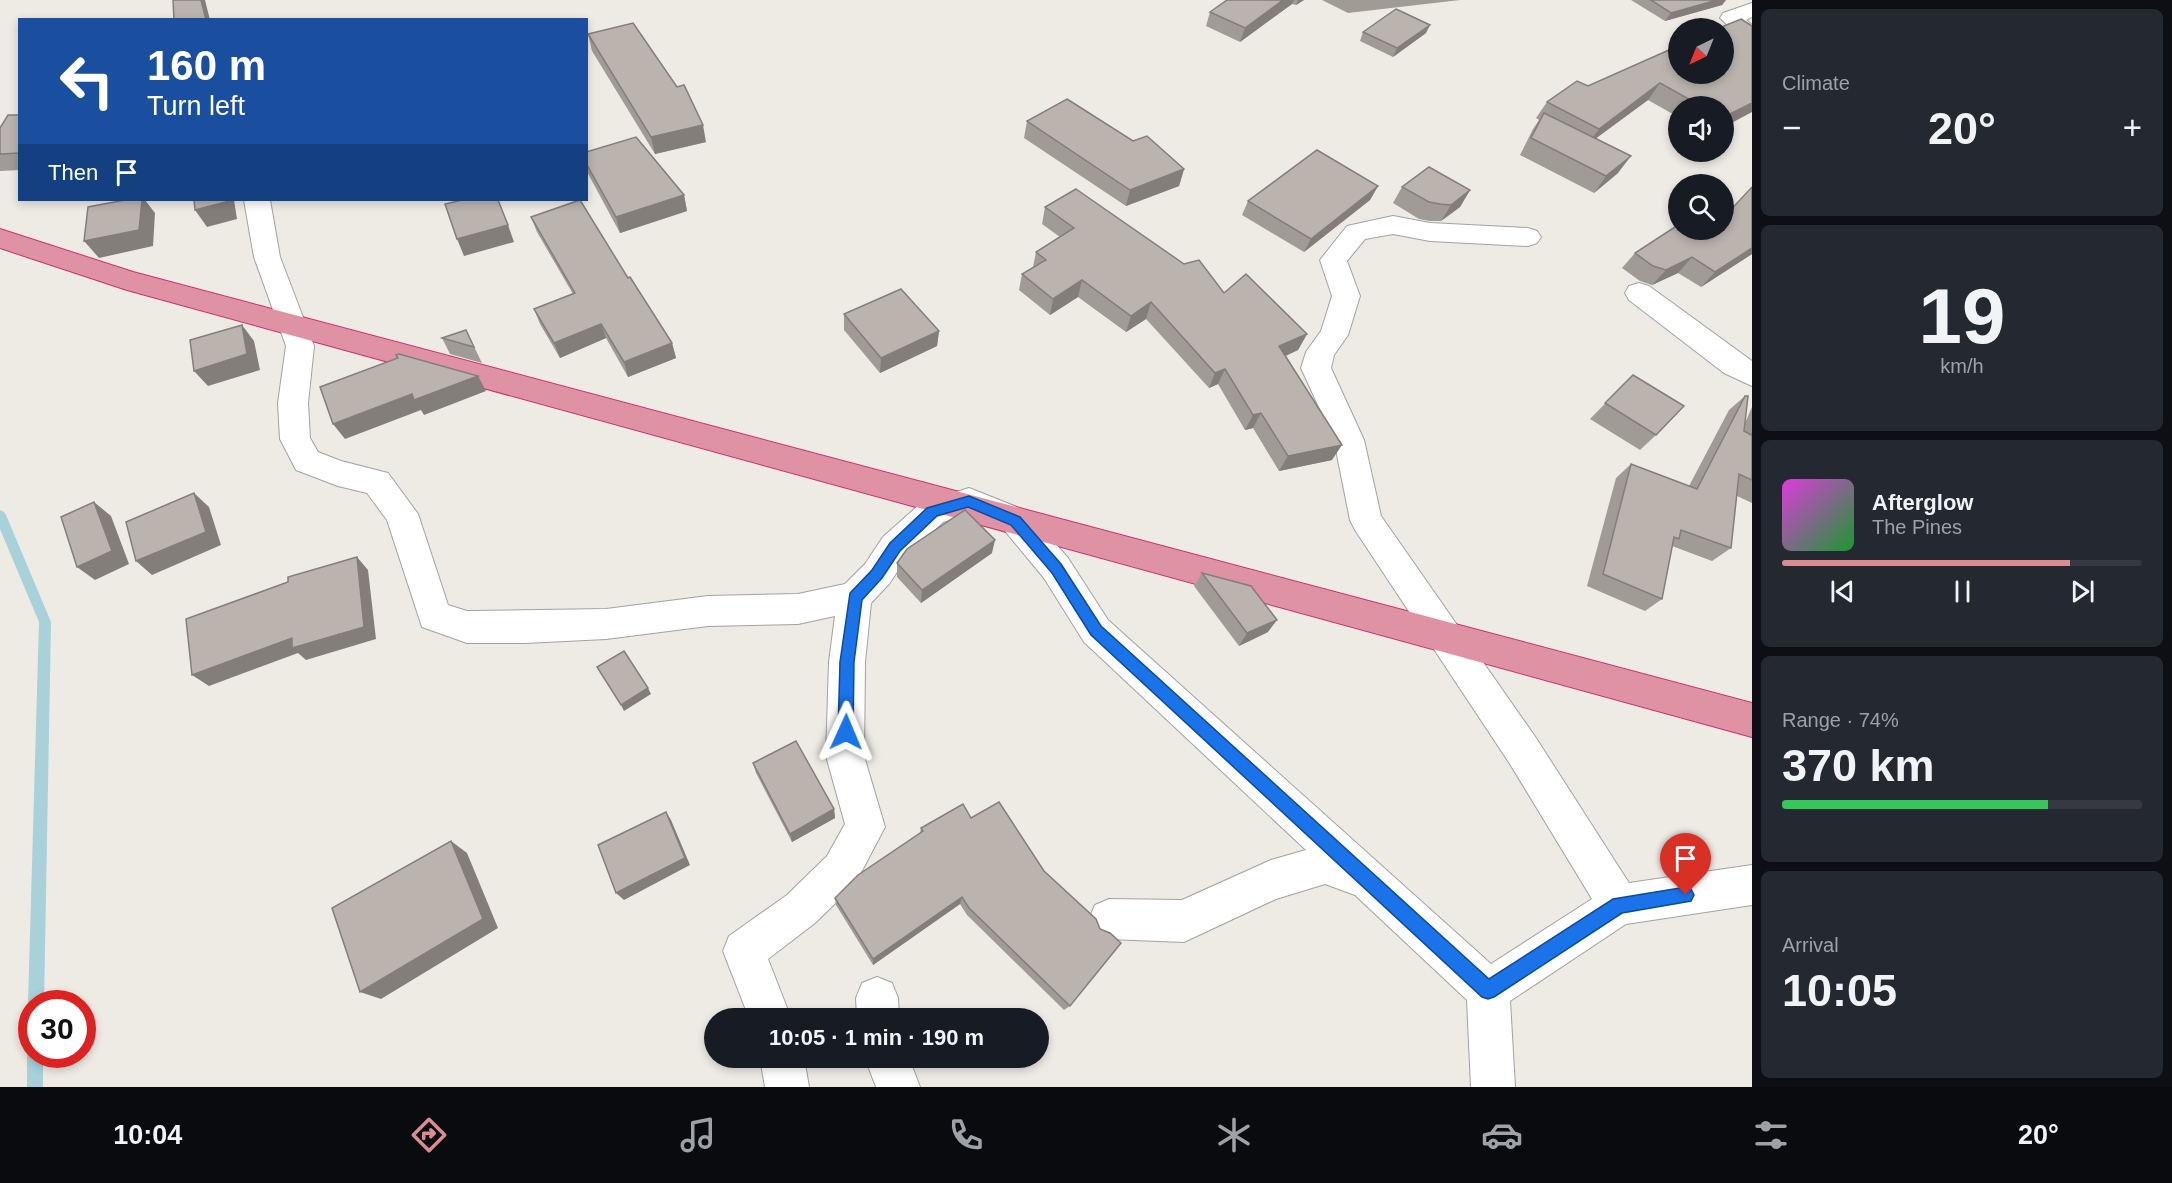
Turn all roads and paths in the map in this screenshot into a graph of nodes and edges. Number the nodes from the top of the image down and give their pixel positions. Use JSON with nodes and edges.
{"nodes":[{"id":1,"x":1752,"y":9,"type":"edge"},
{"id":2,"x":1752,"y":36,"type":"edge"},
{"id":3,"x":257,"y":201,"type":"edge"},
{"id":4,"x":1528,"y":237,"type":"dead end"},
{"id":5,"x":0,"y":238,"type":"edge"},
{"id":6,"x":1639,"y":293,"type":"dead end"},
{"id":7,"x":1752,"y":375,"type":"edge"},
{"id":8,"x":855,"y":597,"type":"junction"},
{"id":9,"x":1752,"y":720,"type":"edge"},
{"id":10,"x":1371,"y":881,"type":"junction"},
{"id":11,"x":1752,"y":885,"type":"edge"},
{"id":12,"x":1619,"y":905,"type":"junction"},
{"id":13,"x":1109,"y":919,"type":"dead end"},
{"id":14,"x":1488,"y":990,"type":"junction"},
{"id":15,"x":766,"y":1008,"type":"edge"},
{"id":16,"x":784,"y":1068,"type":"edge"},
{"id":17,"x":891,"y":1068,"type":"edge"},
{"id":18,"x":787,"y":1087,"type":"edge"},
{"id":19,"x":898,"y":1087,"type":"edge"},
{"id":20,"x":1493,"y":1087,"type":"edge"}],
"edges":[{"from":1,"to":2,"type":"street"},
{"from":3,"to":8,"type":"street"},
{"from":4,"to":12,"type":"street"},
{"from":5,"to":9,"type":"highway"},
{"from":6,"to":7,"type":"street"},
{"from":8,"to":10,"type":"street"},
{"from":8,"to":15,"type":"street"},
{"from":10,"to":13,"type":"street"},
{"from":10,"to":14,"type":"street"},
{"from":11,"to":12,"type":"street"},
{"from":12,"to":14,"type":"street"},
{"from":14,"to":20,"type":"street"},
{"from":16,"to":18,"type":"street"},
{"from":17,"to":19,"type":"street"}]}
